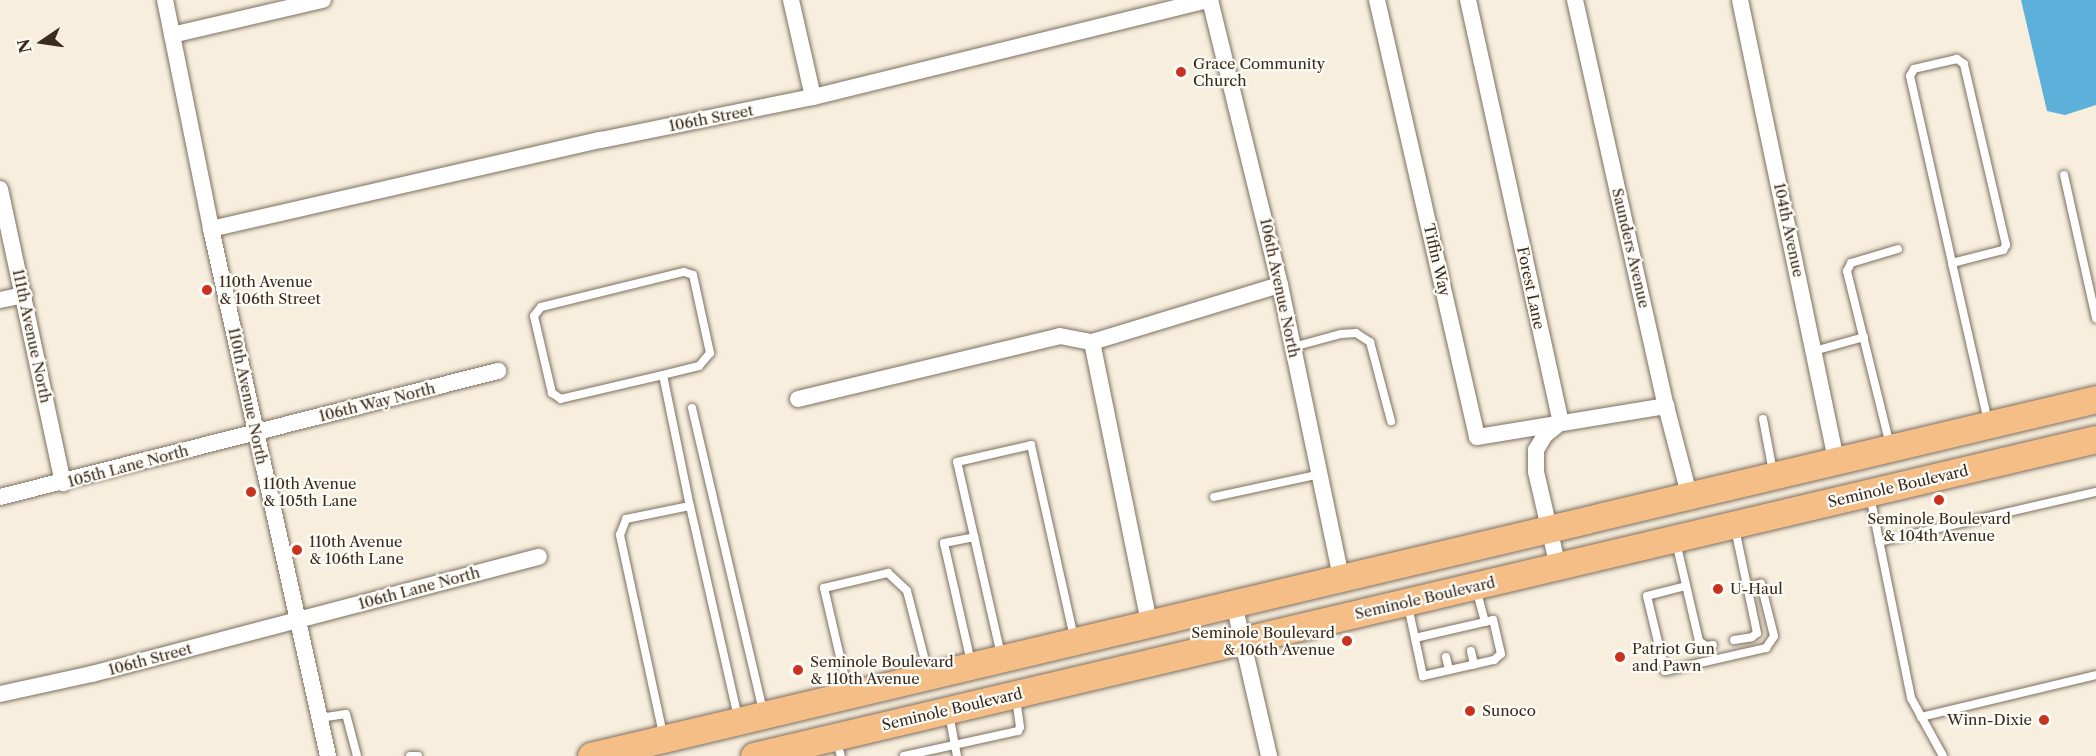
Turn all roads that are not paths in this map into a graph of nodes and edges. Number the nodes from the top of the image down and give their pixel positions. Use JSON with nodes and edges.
{"nodes":[{"id":1,"x":165,"y":0,"type":"edge"},
{"id":2,"x":323,"y":0,"type":"edge"},
{"id":3,"x":791,"y":0,"type":"edge"},
{"id":4,"x":1210,"y":0,"type":"edge"},
{"id":5,"x":1377,"y":0,"type":"edge"},
{"id":6,"x":1467,"y":0,"type":"edge"},
{"id":7,"x":1575,"y":0,"type":"edge"},
{"id":8,"x":1740,"y":0,"type":"edge"},
{"id":9,"x":172,"y":35,"type":"junction"},
{"id":10,"x":813,"y":97,"type":"junction"},
{"id":11,"x":2064,"y":176,"type":"dead end"},
{"id":12,"x":0,"y":189,"type":"edge"},
{"id":13,"x":211,"y":229,"type":"junction"},
{"id":14,"x":1898,"y":249,"type":"dead end"},
{"id":15,"x":1952,"y":263,"type":"junction"},
{"id":16,"x":1280,"y":285,"type":"junction"},
{"id":17,"x":24,"y":295,"type":"junction"},
{"id":18,"x":0,"y":300,"type":"edge"},
{"id":19,"x":2096,"y":318,"type":"edge"},
{"id":20,"x":1864,"y":337,"type":"junction"},
{"id":21,"x":1092,"y":342,"type":"junction"},
{"id":22,"x":1293,"y":347,"type":"junction"},
{"id":23,"x":1814,"y":351,"type":"junction"},
{"id":24,"x":498,"y":372,"type":"dead end"},
{"id":25,"x":663,"y":375,"type":"junction"},
{"id":26,"x":798,"y":399,"type":"dead end"},
{"id":27,"x":2096,"y":399,"type":"edge"},
{"id":28,"x":1666,"y":406,"type":"junction"},
{"id":29,"x":692,"y":408,"type":"dead end"},
{"id":30,"x":1763,"y":419,"type":"dead end"},
{"id":31,"x":1391,"y":421,"type":"dead end"},
{"id":32,"x":1561,"y":422,"type":"junction"},
{"id":33,"x":1989,"y":424,"type":"junction"},
{"id":34,"x":255,"y":433,"type":"junction"},
{"id":35,"x":2096,"y":439,"type":"edge"},
{"id":36,"x":1890,"y":448,"type":"junction"},
{"id":37,"x":1836,"y":460,"type":"junction"},
{"id":38,"x":1320,"y":474,"type":"junction"},
{"id":39,"x":1774,"y":475,"type":"junction"},
{"id":40,"x":63,"y":483,"type":"junction"},
{"id":41,"x":2096,"y":492,"type":"edge"},
{"id":42,"x":1869,"y":493,"type":"junction"},
{"id":43,"x":1689,"y":494,"type":"junction"},
{"id":44,"x":0,"y":497,"type":"edge"},
{"id":45,"x":1214,"y":497,"type":"dead end"},
{"id":46,"x":690,"y":506,"type":"junction"},
{"id":47,"x":1734,"y":525,"type":"junction"},
{"id":48,"x":1548,"y":528,"type":"junction"},
{"id":49,"x":974,"y":537,"type":"junction"},
{"id":50,"x":1676,"y":539,"type":"junction"},
{"id":51,"x":1880,"y":542,"type":"junction"},
{"id":52,"x":539,"y":557,"type":"dead end"},
{"id":53,"x":1558,"y":567,"type":"junction"},
{"id":54,"x":1341,"y":578,"type":"junction"},
{"id":55,"x":1476,"y":586,"type":"junction"},
{"id":56,"x":1686,"y":586,"type":"junction"},
{"id":57,"x":1748,"y":587,"type":"junction"},
{"id":58,"x":1407,"y":602,"type":"junction"},
{"id":59,"x":1234,"y":604,"type":"junction"},
{"id":60,"x":298,"y":620,"type":"junction"},
{"id":61,"x":1149,"y":622,"type":"junction"},
{"id":62,"x":1485,"y":622,"type":"junction"},
{"id":63,"x":1415,"y":638,"type":"junction"},
{"id":64,"x":1075,"y":640,"type":"junction"},
{"id":65,"x":1734,"y":640,"type":"dead end"},
{"id":66,"x":1243,"y":641,"type":"junction"},
{"id":67,"x":1713,"y":645,"type":"dead end"},
{"id":68,"x":1471,"y":651,"type":"dead end"},
{"id":69,"x":1446,"y":657,"type":"dead end"},
{"id":70,"x":1002,"y":658,"type":"junction"},
{"id":71,"x":971,"y":665,"type":"junction"},
{"id":72,"x":1474,"y":665,"type":"junction"},
{"id":73,"x":1449,"y":670,"type":"junction"},
{"id":74,"x":929,"y":675,"type":"junction"},
{"id":75,"x":2096,"y":675,"type":"edge"},
{"id":76,"x":0,"y":694,"type":"edge"},
{"id":77,"x":848,"y":694,"type":"junction"},
{"id":78,"x":1015,"y":695,"type":"junction"},
{"id":79,"x":948,"y":710,"type":"junction"},
{"id":80,"x":1921,"y":717,"type":"junction"},
{"id":81,"x":320,"y":718,"type":"junction"},
{"id":82,"x":751,"y":718,"type":"junction"},
{"id":83,"x":664,"y":739,"type":"junction"},
{"id":84,"x":955,"y":744,"type":"junction"},
{"id":85,"x":838,"y":746,"type":"edge"},
{"id":86,"x":772,"y":754,"type":"edge"},
{"id":87,"x":328,"y":756,"type":"edge"},
{"id":88,"x":357,"y":756,"type":"edge"},
{"id":89,"x":410,"y":756,"type":"edge"},
{"id":90,"x":418,"y":756,"type":"edge"},
{"id":91,"x":591,"y":756,"type":"edge"},
{"id":92,"x":904,"y":756,"type":"edge"},
{"id":93,"x":957,"y":756,"type":"edge"},
{"id":94,"x":1269,"y":756,"type":"edge"},
{"id":95,"x":1943,"y":756,"type":"edge"}],
"edges":[{"from":1,"to":9,"type":"street","name":"110th Avenue North"},
{"from":2,"to":9,"type":"street"},
{"from":3,"to":10,"type":"street"},
{"from":4,"to":10,"type":"street","name":"106th Street"},
{"from":4,"to":16,"type":"street","name":"106th Avenue North"},
{"from":5,"to":32,"type":"street","name":"Tiffin Way"},
{"from":6,"to":32,"type":"street","name":"Forest Lane"},
{"from":7,"to":28,"type":"street","name":"Saunders Avenue"},
{"from":8,"to":23,"type":"street","name":"104th Avenue"},
{"from":9,"to":13,"type":"street","name":"110th Avenue North"},
{"from":10,"to":13,"type":"street","name":"106th Street"},
{"from":11,"to":19,"type":"lane"},
{"from":12,"to":17,"type":"street","name":"111th Avenue North"},
{"from":13,"to":34,"type":"street","name":"110th Avenue North"},
{"from":14,"to":20,"type":"lane"},
{"from":15,"to":15,"type":"lane"},
{"from":15,"to":33,"type":"lane"},
{"from":16,"to":21,"type":"street"},
{"from":16,"to":22,"type":"street","name":"106th Avenue North"},
{"from":17,"to":18,"type":"street"},
{"from":17,"to":40,"type":"street","name":"111th Avenue North"},
{"from":20,"to":23,"type":"lane"},
{"from":20,"to":36,"type":"lane"},
{"from":21,"to":26,"type":"street"},
{"from":21,"to":61,"type":"street"},
{"from":22,"to":31,"type":"lane"},
{"from":22,"to":38,"type":"street","name":"106th Avenue North"},
{"from":23,"to":37,"type":"street","name":"104th Avenue"},
{"from":24,"to":34,"type":"street","name":"106th Way North"},
{"from":25,"to":25,"type":"lane"},
{"from":25,"to":46,"type":"lane"},
{"from":27,"to":33,"type":"main road"},
{"from":28,"to":32,"type":"street"},
{"from":28,"to":43,"type":"street","name":"Saunders Avenue"},
{"from":29,"to":82,"type":"lane"},
{"from":30,"to":39,"type":"lane"},
{"from":32,"to":48,"type":"street"},
{"from":33,"to":36,"type":"main road"},
{"from":33,"to":42,"type":"main road"},
{"from":34,"to":40,"type":"street","name":"105th Lane North"},
{"from":34,"to":60,"type":"street","name":"110th Avenue North"},
{"from":35,"to":42,"type":"main road","name":"Seminole Boulevard"},
{"from":36,"to":37,"type":"main road"},
{"from":37,"to":39,"type":"main road"},
{"from":37,"to":47,"type":"main road"},
{"from":38,"to":45,"type":"lane"},
{"from":38,"to":54,"type":"street","name":"106th Avenue North"},
{"from":39,"to":43,"type":"main road"},
{"from":40,"to":44,"type":"street","name":"105th Lane North"},
{"from":41,"to":51,"type":"lane"},
{"from":42,"to":47,"type":"main road","name":"Seminole Boulevard"},
{"from":42,"to":51,"type":"lane"},
{"from":43,"to":48,"type":"main road"},
{"from":46,"to":82,"type":"lane"},
{"from":46,"to":83,"type":"lane"},
{"from":47,"to":50,"type":"main road","name":"Seminole Boulevard"},
{"from":47,"to":57,"type":"lane"},
{"from":48,"to":53,"type":"street"},
{"from":48,"to":54,"type":"main road"},
{"from":49,"to":64,"type":"lane"},
{"from":49,"to":70,"type":"lane"},
{"from":49,"to":71,"type":"lane"},
{"from":50,"to":53,"type":"main road","name":"Seminole Boulevard"},
{"from":50,"to":56,"type":"lane"},
{"from":51,"to":80,"type":"lane"},
{"from":52,"to":60,"type":"street","name":"106th Lane North"},
{"from":53,"to":55,"type":"main road","name":"Seminole Boulevard"},
{"from":54,"to":59,"type":"main road"},
{"from":55,"to":58,"type":"main road","name":"Seminole Boulevard"},
{"from":55,"to":62,"type":"lane"},
{"from":56,"to":57,"type":"lane"},
{"from":56,"to":67,"type":"lane"},
{"from":57,"to":65,"type":"lane"},
{"from":58,"to":63,"type":"lane"},
{"from":58,"to":66,"type":"main road","name":"Seminole Boulevard"},
{"from":59,"to":61,"type":"main road"},
{"from":59,"to":66,"type":"street"},
{"from":60,"to":76,"type":"street","name":"106th Street"},
{"from":60,"to":81,"type":"street","name":"110th Avenue North"},
{"from":61,"to":64,"type":"main road"},
{"from":62,"to":63,"type":"lane"},
{"from":62,"to":72,"type":"lane"},
{"from":63,"to":73,"type":"lane"},
{"from":64,"to":70,"type":"main road"},
{"from":66,"to":78,"type":"main road","name":"Seminole Boulevard"},
{"from":66,"to":94,"type":"street"},
{"from":68,"to":72,"type":"lane"},
{"from":69,"to":73,"type":"lane"},
{"from":70,"to":71,"type":"main road"},
{"from":71,"to":74,"type":"main road"},
{"from":72,"to":73,"type":"lane"},
{"from":74,"to":77,"type":"main road"},
{"from":74,"to":77,"type":"lane"},
{"from":75,"to":80,"type":"lane"},
{"from":77,"to":82,"type":"main road"},
{"from":78,"to":79,"type":"main road","name":"Seminole Boulevard"},
{"from":78,"to":84,"type":"lane"},
{"from":79,"to":84,"type":"lane"},
{"from":79,"to":85,"type":"main road","name":"Seminole Boulevard"},
{"from":80,"to":95,"type":"lane"},
{"from":81,"to":87,"type":"street","name":"110th Avenue North"},
{"from":81,"to":88,"type":"lane"},
{"from":82,"to":83,"type":"main road"},
{"from":83,"to":91,"type":"main road"},
{"from":84,"to":92,"type":"lane"},
{"from":84,"to":93,"type":"lane"},
{"from":85,"to":86,"type":"main road","name":"Seminole Boulevard"},
{"from":89,"to":90,"type":"lane"}]}
